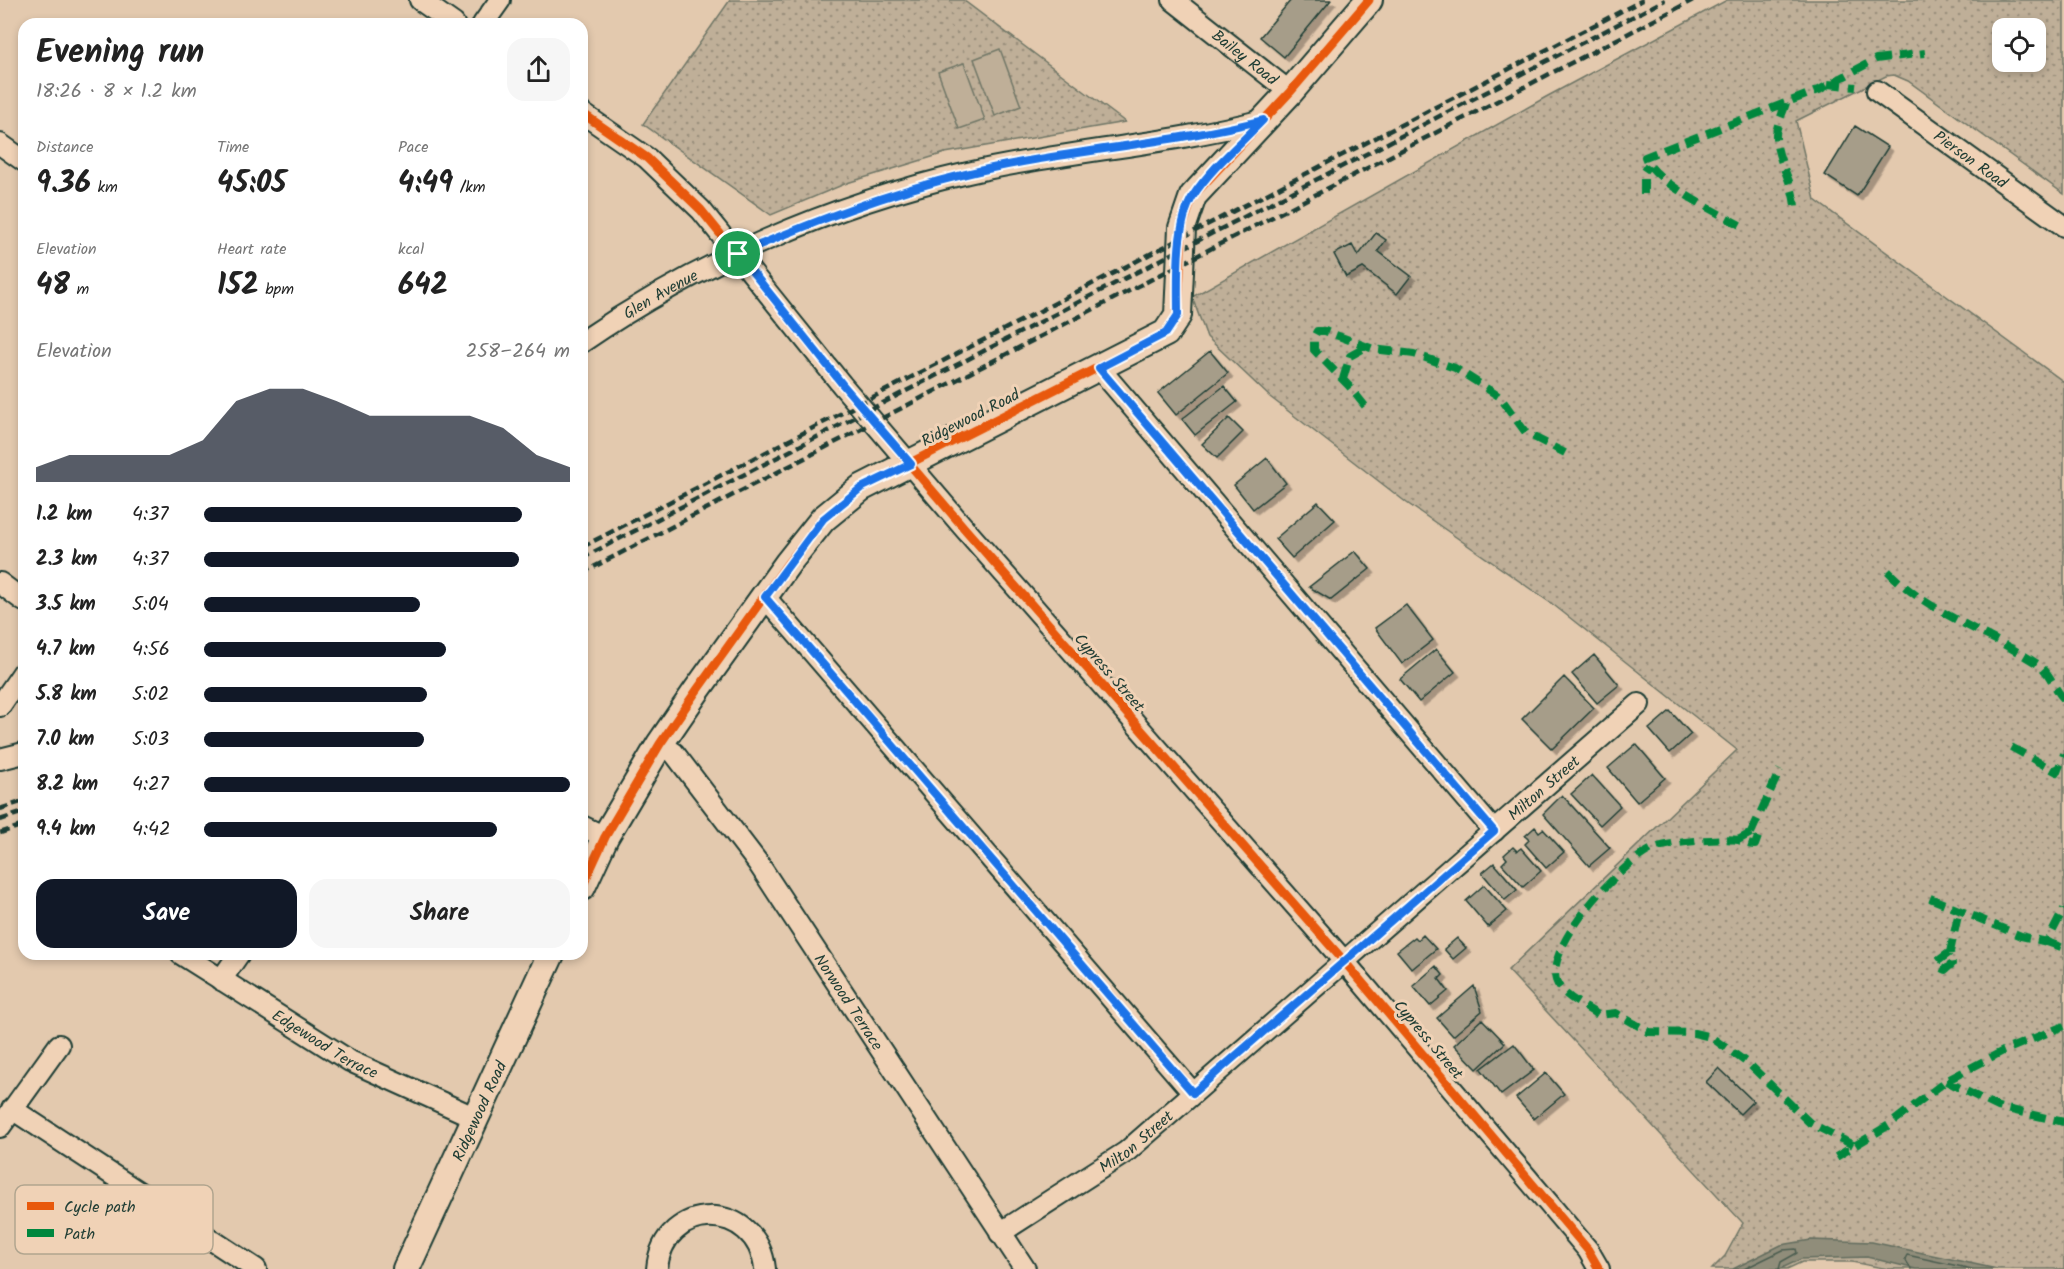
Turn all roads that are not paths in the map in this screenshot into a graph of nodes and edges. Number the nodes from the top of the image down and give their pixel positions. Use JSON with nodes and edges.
{"nodes":[{"id":1,"x":420,"y":0,"type":"edge"},
{"id":2,"x":500,"y":0,"type":"edge"},
{"id":3,"x":1173,"y":0,"type":"edge"},
{"id":4,"x":1369,"y":0,"type":"edge"},
{"id":5,"x":446,"y":18,"type":"edge"},
{"id":6,"x":487,"y":18,"type":"edge"},
{"id":7,"x":1877,"y":91,"type":"dead end"},
{"id":8,"x":1290,"y":92,"type":"junction"},
{"id":9,"x":588,"y":117,"type":"edge"},
{"id":10,"x":1263,"y":120,"type":"junction"},
{"id":11,"x":0,"y":144,"type":"edge"},
{"id":12,"x":18,"y":157,"type":"edge"},
{"id":13,"x":2064,"y":226,"type":"edge"},
{"id":14,"x":738,"y":254,"type":"junction"},
{"id":15,"x":588,"y":338,"type":"edge"},
{"id":16,"x":1099,"y":368,"type":"junction"},
{"id":17,"x":911,"y":464,"type":"junction"},
{"id":18,"x":0,"y":583,"type":"edge"},
{"id":19,"x":18,"y":596,"type":"edge"},
{"id":20,"x":765,"y":597,"type":"junction"},
{"id":21,"x":18,"y":680,"type":"edge"},
{"id":22,"x":1639,"y":704,"type":"dead end"},
{"id":23,"x":0,"y":705,"type":"edge"},
{"id":24,"x":660,"y":744,"type":"junction"},
{"id":25,"x":18,"y":754,"type":"edge"},
{"id":26,"x":0,"y":759,"type":"edge"},
{"id":27,"x":593,"y":831,"type":"edge"},
{"id":28,"x":1494,"y":831,"type":"junction"},
{"id":29,"x":588,"y":856,"type":"edge"},
{"id":30,"x":190,"y":960,"type":"edge"},
{"id":31,"x":235,"y":960,"type":"edge"},
{"id":32,"x":548,"y":960,"type":"edge"},
{"id":33,"x":1343,"y":960,"type":"junction"},
{"id":34,"x":221,"y":980,"type":"junction"},
{"id":35,"x":58,"y":1045,"type":"dead end"},
{"id":36,"x":1193,"y":1093,"type":"junction"},
{"id":37,"x":12,"y":1109,"type":"junction"},
{"id":38,"x":476,"y":1118,"type":"junction"},
{"id":39,"x":0,"y":1127,"type":"edge"},
{"id":40,"x":128,"y":1185,"type":"edge"},
{"id":41,"x":1000,"y":1233,"type":"junction"},
{"id":42,"x":213,"y":1241,"type":"edge"},
{"id":43,"x":256,"y":1269,"type":"edge"},
{"id":44,"x":406,"y":1269,"type":"edge"},
{"id":45,"x":657,"y":1269,"type":"edge"},
{"id":46,"x":765,"y":1269,"type":"edge"},
{"id":47,"x":1024,"y":1269,"type":"edge"},
{"id":48,"x":1599,"y":1269,"type":"edge"}],
"edges":[{"from":1,"to":5,"type":"street"},
{"from":2,"to":6,"type":"street"},
{"from":3,"to":8,"type":"street","name":"Bailey Road"},
{"from":4,"to":8,"type":"street","name":"Ridgewood Road"},
{"from":7,"to":13,"type":"street","name":"Pierson Road"},
{"from":8,"to":10,"type":"street","name":"Ridgewood Road"},
{"from":9,"to":14,"type":"street","name":"Cypress Street"},
{"from":10,"to":14,"type":"street","name":"Glen Avenue"},
{"from":10,"to":16,"type":"street","name":"Ridgewood Road"},
{"from":11,"to":12,"type":"street"},
{"from":14,"to":15,"type":"street","name":"Glen Avenue"},
{"from":14,"to":17,"type":"street","name":"Cypress Street"},
{"from":16,"to":17,"type":"street","name":"Ridgewood Road"},
{"from":16,"to":28,"type":"street"},
{"from":17,"to":20,"type":"street","name":"Ridgewood Road"},
{"from":17,"to":33,"type":"street","name":"Cypress Street"},
{"from":18,"to":19,"type":"street"},
{"from":20,"to":24,"type":"street","name":"Ridgewood Road"},
{"from":20,"to":36,"type":"street"},
{"from":21,"to":23,"type":"street"},
{"from":22,"to":28,"type":"street","name":"Milton Street"},
{"from":24,"to":27,"type":"street","name":"Ridgewood Road"},
{"from":24,"to":41,"type":"street","name":"Norwood Terrace"},
{"from":25,"to":26,"type":"street"},
{"from":27,"to":29,"type":"street","name":"Ridgewood Road"},
{"from":28,"to":33,"type":"street","name":"Milton Street"},
{"from":30,"to":34,"type":"street","name":"Edgewood Terrace"},
{"from":31,"to":34,"type":"street"},
{"from":32,"to":38,"type":"street","name":"Ridgewood Road"},
{"from":33,"to":36,"type":"street","name":"Milton Street"},
{"from":33,"to":48,"type":"street","name":"Cypress Street"},
{"from":34,"to":38,"type":"street","name":"Edgewood Terrace"},
{"from":35,"to":37,"type":"street"},
{"from":36,"to":41,"type":"street","name":"Milton Street"},
{"from":37,"to":39,"type":"street"},
{"from":37,"to":40,"type":"street"},
{"from":38,"to":44,"type":"street","name":"Ridgewood Road"},
{"from":41,"to":47,"type":"street","name":"Norwood Terrace"},
{"from":42,"to":43,"type":"street"},
{"from":45,"to":46,"type":"street"}]}
